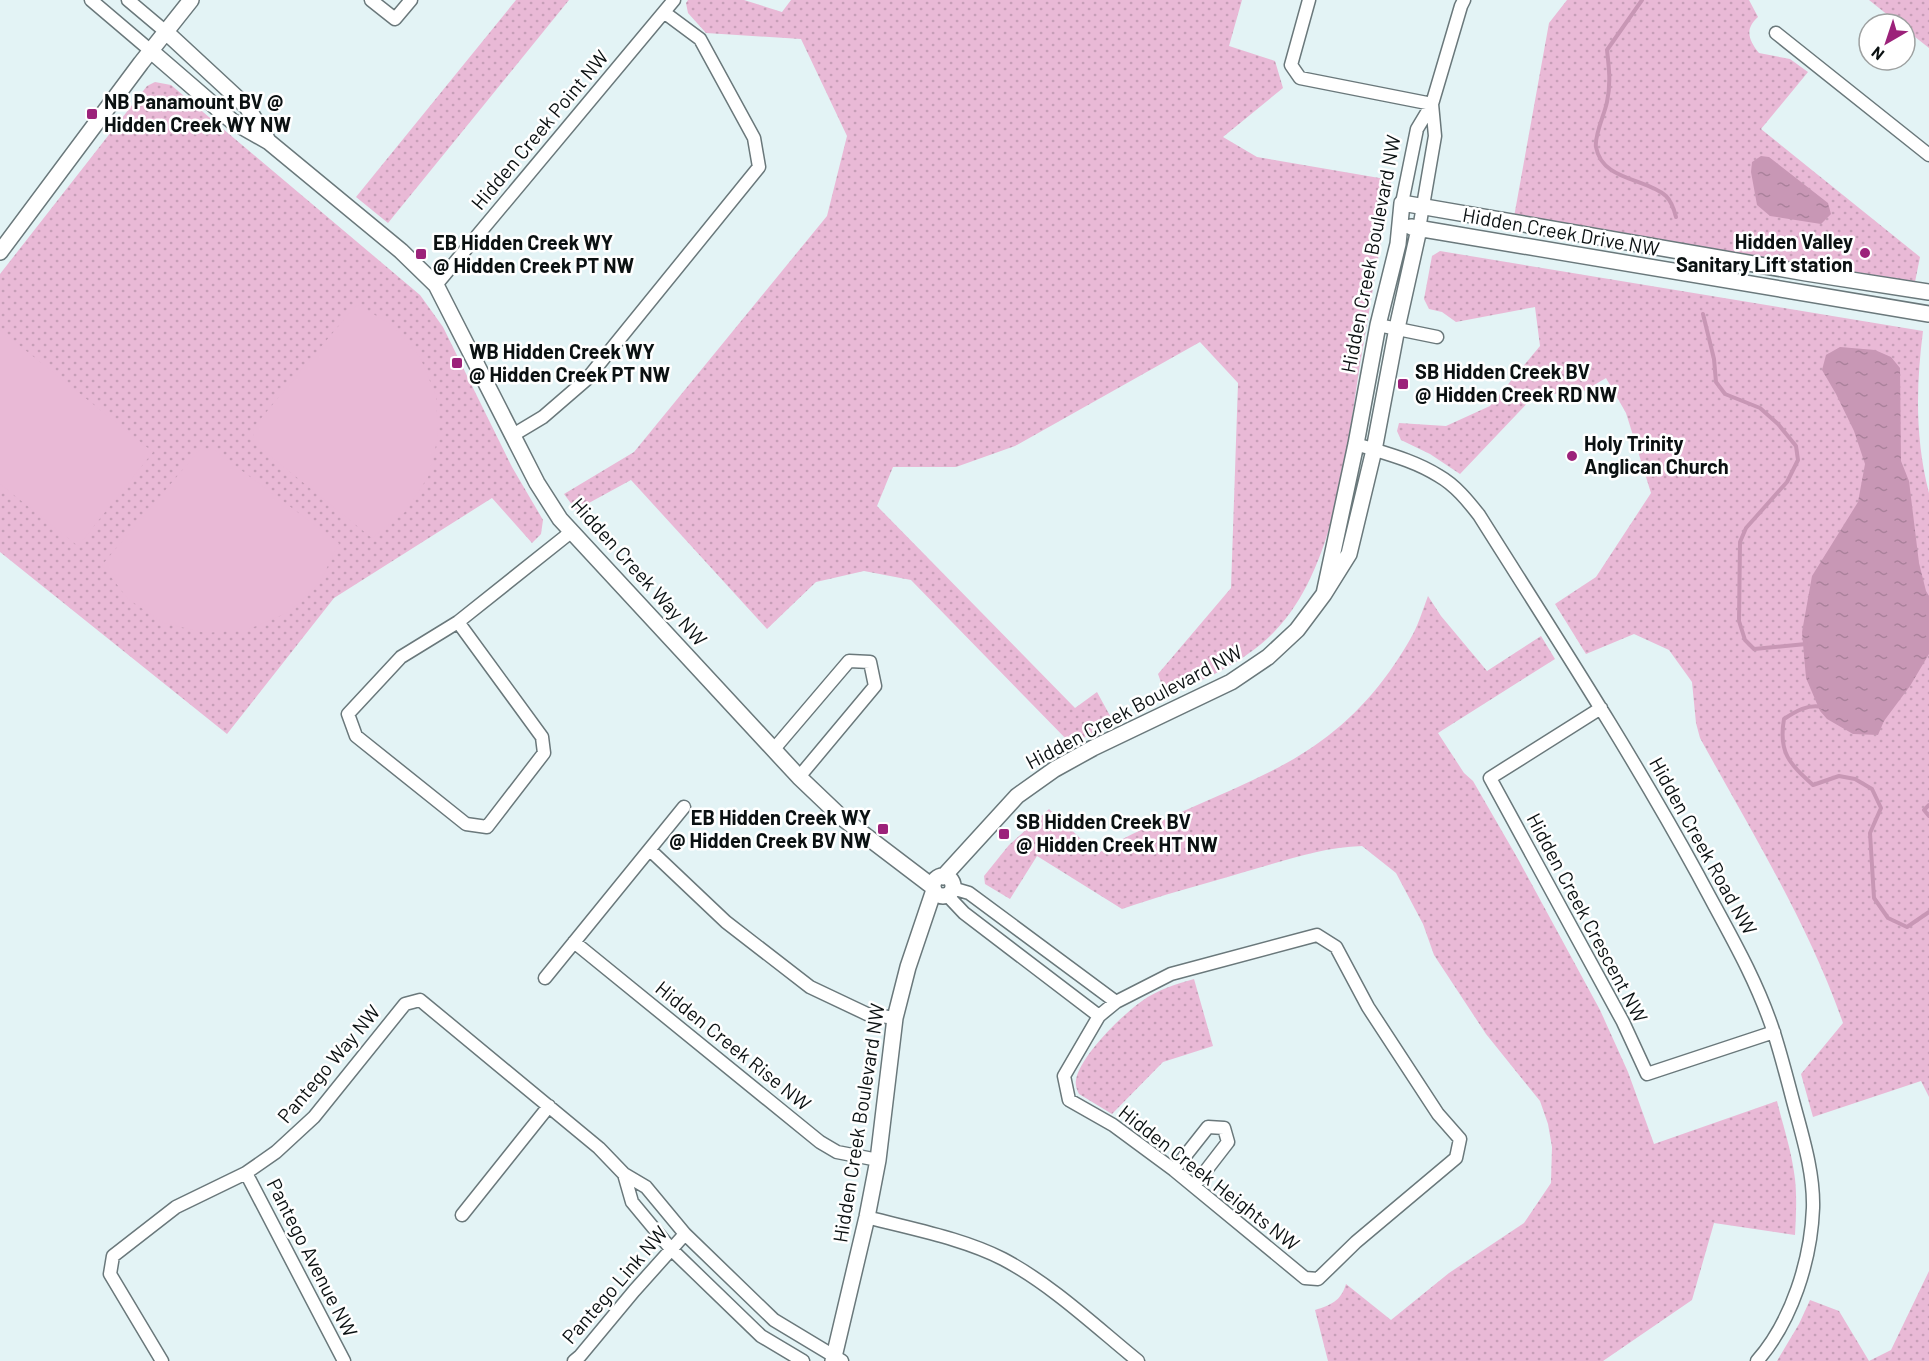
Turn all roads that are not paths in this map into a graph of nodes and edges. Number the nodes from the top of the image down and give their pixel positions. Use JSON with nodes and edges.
{"nodes":[{"id":1,"x":92,"y":0,"type":"edge"},
{"id":2,"x":128,"y":0,"type":"edge"},
{"id":3,"x":191,"y":0,"type":"edge"},
{"id":4,"x":371,"y":0,"type":"edge"},
{"id":5,"x":674,"y":0,"type":"edge"},
{"id":6,"x":1309,"y":0,"type":"edge"},
{"id":7,"x":1464,"y":0,"type":"edge"},
{"id":8,"x":408,"y":1,"type":"edge"},
{"id":9,"x":665,"y":13,"type":"junction"},
{"id":10,"x":166,"y":32,"type":"junction"},
{"id":11,"x":1776,"y":33,"type":"dead end"},
{"id":12,"x":151,"y":51,"type":"junction"},
{"id":13,"x":1432,"y":104,"type":"junction"},
{"id":14,"x":269,"y":142,"type":"junction"},
{"id":15,"x":1929,"y":155,"type":"edge"},
{"id":16,"x":1402,"y":203,"type":"junction"},
{"id":17,"x":1423,"y":208,"type":"junction"},
{"id":18,"x":1400,"y":225,"type":"junction"},
{"id":19,"x":1419,"y":229,"type":"junction"},
{"id":20,"x":0,"y":252,"type":"edge"},
{"id":21,"x":1865,"y":281,"type":"junction"},
{"id":22,"x":436,"y":285,"type":"junction"},
{"id":23,"x":1929,"y":292,"type":"edge"},
{"id":24,"x":1863,"y":303,"type":"junction"},
{"id":25,"x":1929,"y":314,"type":"edge"},
{"id":26,"x":1378,"y":325,"type":"junction"},
{"id":27,"x":1396,"y":328,"type":"junction"},
{"id":28,"x":1437,"y":337,"type":"dead end"},
{"id":29,"x":513,"y":435,"type":"junction"},
{"id":30,"x":1356,"y":444,"type":"junction"},
{"id":31,"x":1374,"y":450,"type":"junction"},
{"id":32,"x":571,"y":532,"type":"junction"},
{"id":33,"x":1324,"y":594,"type":"junction"},
{"id":34,"x":458,"y":622,"type":"junction"},
{"id":35,"x":1601,"y":708,"type":"junction"},
{"id":36,"x":774,"y":749,"type":"junction"},
{"id":37,"x":799,"y":777,"type":"junction"},
{"id":38,"x":684,"y":807,"type":"dead end"},
{"id":39,"x":650,"y":850,"type":"junction"},
{"id":40,"x":943,"y":886,"type":"junction"},
{"id":41,"x":574,"y":942,"type":"junction"},
{"id":42,"x":545,"y":978,"type":"dead end"},
{"id":43,"x":1116,"y":1002,"type":"junction"},
{"id":44,"x":1099,"y":1016,"type":"junction"},
{"id":45,"x":895,"y":1018,"type":"junction"},
{"id":46,"x":1774,"y":1032,"type":"junction"},
{"id":47,"x":549,"y":1106,"type":"junction"},
{"id":48,"x":878,"y":1160,"type":"junction"},
{"id":49,"x":1174,"y":1170,"type":"junction"},
{"id":50,"x":246,"y":1173,"type":"junction"},
{"id":51,"x":624,"y":1174,"type":"junction"},
{"id":52,"x":1194,"y":1186,"type":"junction"},
{"id":53,"x":462,"y":1215,"type":"dead end"},
{"id":54,"x":867,"y":1217,"type":"junction"},
{"id":55,"x":685,"y":1234,"type":"junction"},
{"id":56,"x":671,"y":1249,"type":"junction"},
{"id":57,"x":836,"y":1359,"type":"edge"},
{"id":58,"x":162,"y":1361,"type":"edge"},
{"id":59,"x":344,"y":1361,"type":"edge"},
{"id":60,"x":574,"y":1361,"type":"edge"},
{"id":61,"x":803,"y":1361,"type":"edge"},
{"id":62,"x":1138,"y":1361,"type":"edge"},
{"id":63,"x":1757,"y":1361,"type":"edge"}],
"edges":[{"from":1,"to":12,"type":"street"},
{"from":2,"to":10,"type":"street"},
{"from":3,"to":10,"type":"street"},
{"from":4,"to":8,"type":"street"},
{"from":5,"to":9,"type":"street","name":"Hidden Creek Point NW"},
{"from":6,"to":13,"type":"street"},
{"from":7,"to":13,"type":"street"},
{"from":9,"to":22,"type":"street","name":"Hidden Creek Point NW"},
{"from":9,"to":29,"type":"street"},
{"from":10,"to":12,"type":"street"},
{"from":10,"to":14,"type":"street","name":"Hidden Creek Way NW"},
{"from":11,"to":15,"type":"street"},
{"from":12,"to":14,"type":"street","name":"Hidden Creek Way NW"},
{"from":12,"to":20,"type":"street"},
{"from":13,"to":16,"type":"street","name":"Hidden Creek Boulevard NW"},
{"from":13,"to":17,"type":"street","name":"Hidden Creek Boulevard NW"},
{"from":14,"to":22,"type":"street","name":"Hidden Creek Way NW"},
{"from":16,"to":17,"type":"street","name":"Hidden Creek Drive NW"},
{"from":16,"to":18,"type":"street","name":"Hidden Creek Boulevard NW"},
{"from":17,"to":19,"type":"street","name":"Hidden Creek Boulevard NW"},
{"from":17,"to":21,"type":"street","name":"Hidden Creek Drive NW"},
{"from":18,"to":19,"type":"street","name":"Hidden Creek Drive NW"},
{"from":18,"to":26,"type":"street","name":"Hidden Creek Boulevard NW"},
{"from":19,"to":24,"type":"street","name":"Hidden Creek Drive NW"},
{"from":19,"to":27,"type":"street","name":"Hidden Creek Boulevard NW"},
{"from":21,"to":23,"type":"street","name":"Hidden Creek Drive NW"},
{"from":21,"to":24,"type":"street"},
{"from":22,"to":29,"type":"street","name":"Hidden Creek Way NW"},
{"from":24,"to":25,"type":"street","name":"Hidden Creek Drive NW"},
{"from":26,"to":27,"type":"street"},
{"from":26,"to":30,"type":"street","name":"Hidden Creek Boulevard NW"},
{"from":27,"to":28,"type":"street"},
{"from":27,"to":31,"type":"street","name":"Hidden Creek Boulevard NW"},
{"from":29,"to":32,"type":"street","name":"Hidden Creek Way NW"},
{"from":30,"to":31,"type":"street","name":"Hidden Creek Road NW"},
{"from":30,"to":33,"type":"street","name":"Hidden Creek Boulevard NW"},
{"from":31,"to":33,"type":"street","name":"Hidden Creek Boulevard NW"},
{"from":31,"to":35,"type":"street","name":"Hidden Creek Road NW"},
{"from":32,"to":34,"type":"street"},
{"from":32,"to":36,"type":"street","name":"Hidden Creek Way NW"},
{"from":33,"to":40,"type":"street","name":"Hidden Creek Boulevard NW"},
{"from":34,"to":34,"type":"street"},
{"from":35,"to":46,"type":"street","name":"Hidden Creek Road NW"},
{"from":35,"to":46,"type":"street","name":"Hidden Creek Crescent NW"},
{"from":36,"to":37,"type":"street","name":"Hidden Creek Way NW"},
{"from":36,"to":37,"type":"street"},
{"from":37,"to":40,"type":"street","name":"Hidden Creek Way NW"},
{"from":38,"to":39,"type":"street"},
{"from":39,"to":41,"type":"street"},
{"from":39,"to":45,"type":"street"},
{"from":40,"to":43,"type":"street","name":"Hidden Creek Way NW"},
{"from":40,"to":44,"type":"street","name":"Hidden Creek Way NW"},
{"from":40,"to":45,"type":"street","name":"Hidden Creek Boulevard NW"},
{"from":41,"to":42,"type":"street"},
{"from":41,"to":48,"type":"street","name":"Hidden Creek Rise NW"},
{"from":43,"to":44,"type":"street","name":"Hidden Creek Heights NW"},
{"from":43,"to":52,"type":"street","name":"Hidden Creek Heights NW"},
{"from":44,"to":49,"type":"street","name":"Hidden Creek Heights NW"},
{"from":45,"to":48,"type":"street","name":"Hidden Creek Boulevard NW"},
{"from":46,"to":63,"type":"street","name":"Hidden Creek Road NW"},
{"from":47,"to":50,"type":"street","name":"Pantego Way NW"},
{"from":47,"to":51,"type":"street","name":"Pantego Way NW"},
{"from":47,"to":53,"type":"street"},
{"from":48,"to":54,"type":"street","name":"Hidden Creek Boulevard NW"},
{"from":49,"to":52,"type":"street","name":"Hidden Creek Heights NW"},
{"from":49,"to":52,"type":"street"},
{"from":50,"to":58,"type":"street","name":"Pantego Way NW"},
{"from":50,"to":59,"type":"street","name":"Pantego Avenue NW"},
{"from":51,"to":55,"type":"street","name":"Pantego Way NW"},
{"from":51,"to":56,"type":"street","name":"Pantego Way NW"},
{"from":54,"to":57,"type":"street","name":"Hidden Creek Boulevard NW"},
{"from":54,"to":62,"type":"street"},
{"from":55,"to":56,"type":"street","name":"Pantego Link NW"},
{"from":55,"to":57,"type":"street","name":"Pantego Way NW"},
{"from":56,"to":60,"type":"street","name":"Pantego Link NW"},
{"from":56,"to":61,"type":"street","name":"Pantego Way NW"}]}
